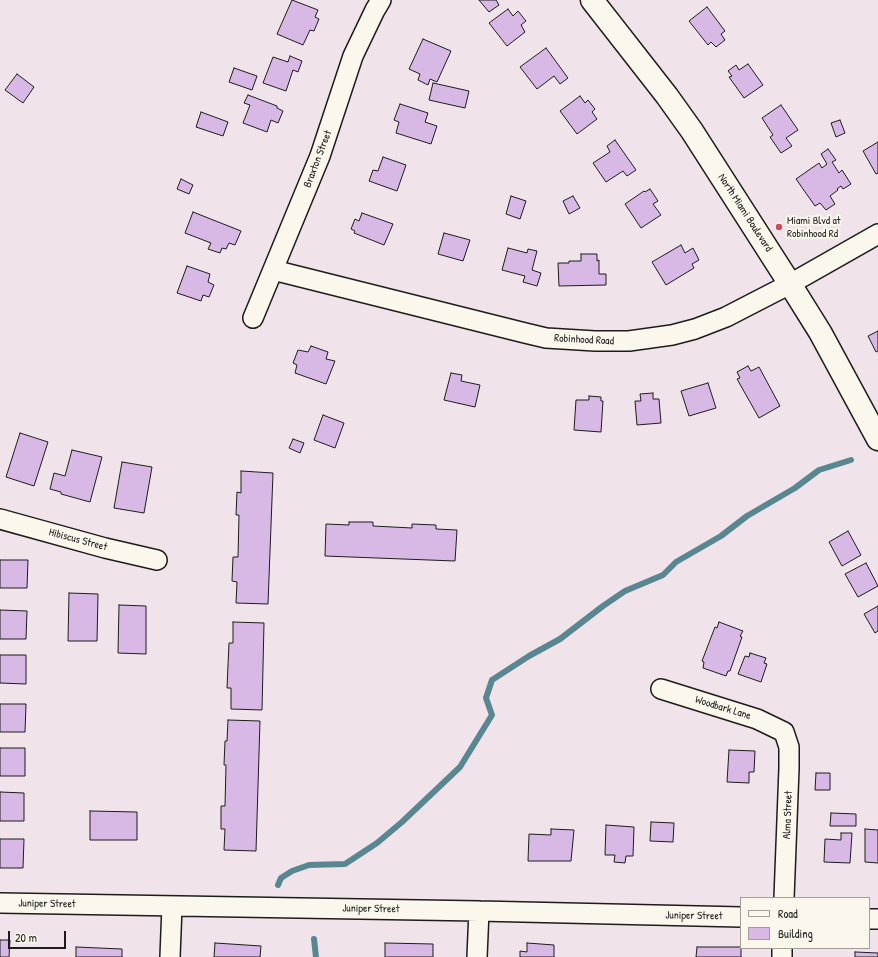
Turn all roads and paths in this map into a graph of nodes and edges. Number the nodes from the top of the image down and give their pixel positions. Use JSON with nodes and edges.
{"nodes":[{"id":1,"x":381,"y":0,"type":"edge"},
{"id":2,"x":592,"y":0,"type":"edge"},
{"id":3,"x":878,"y":234,"type":"edge"},
{"id":4,"x":273,"y":270,"type":"junction"},
{"id":5,"x":790,"y":284,"type":"junction"},
{"id":6,"x":253,"y":318,"type":"dead end"},
{"id":7,"x":878,"y":439,"type":"edge"},
{"id":8,"x":0,"y":519,"type":"edge"},
{"id":9,"x":157,"y":560,"type":"dead end"},
{"id":10,"x":660,"y":689,"type":"dead end"},
{"id":11,"x":784,"y":732,"type":"joint"},
{"id":12,"x":784,"y":897,"type":"edge"},
{"id":13,"x":0,"y":903,"type":"edge"},
{"id":14,"x":172,"y":906,"type":"junction"},
{"id":15,"x":479,"y":910,"type":"junction"},
{"id":16,"x":740,"y":917,"type":"edge"},
{"id":17,"x":170,"y":957,"type":"edge"},
{"id":18,"x":477,"y":957,"type":"edge"}],
"edges":[{"from":1,"to":4,"type":"street","name":"Braxton Street"},
{"from":2,"to":5,"type":"main road","name":"North Miami Boulevard"},
{"from":3,"to":5,"type":"street","name":"Robinhood Road"},
{"from":4,"to":5,"type":"street","name":"Robinhood Road"},
{"from":4,"to":6,"type":"street","name":"Braxton Street"},
{"from":5,"to":7,"type":"main road","name":"North Miami Boulevard"},
{"from":8,"to":9,"type":"street","name":"Hibiscus Street"},
{"from":10,"to":11,"type":"street","name":"Woodbark Lane"},
{"from":11,"to":12,"type":"street","name":"Alma Street"},
{"from":13,"to":14,"type":"street","name":"Juniper Street"},
{"from":14,"to":15,"type":"street","name":"Juniper Street"},
{"from":14,"to":17,"type":"street"},
{"from":15,"to":16,"type":"street","name":"Juniper Street"},
{"from":15,"to":18,"type":"street"}]}
